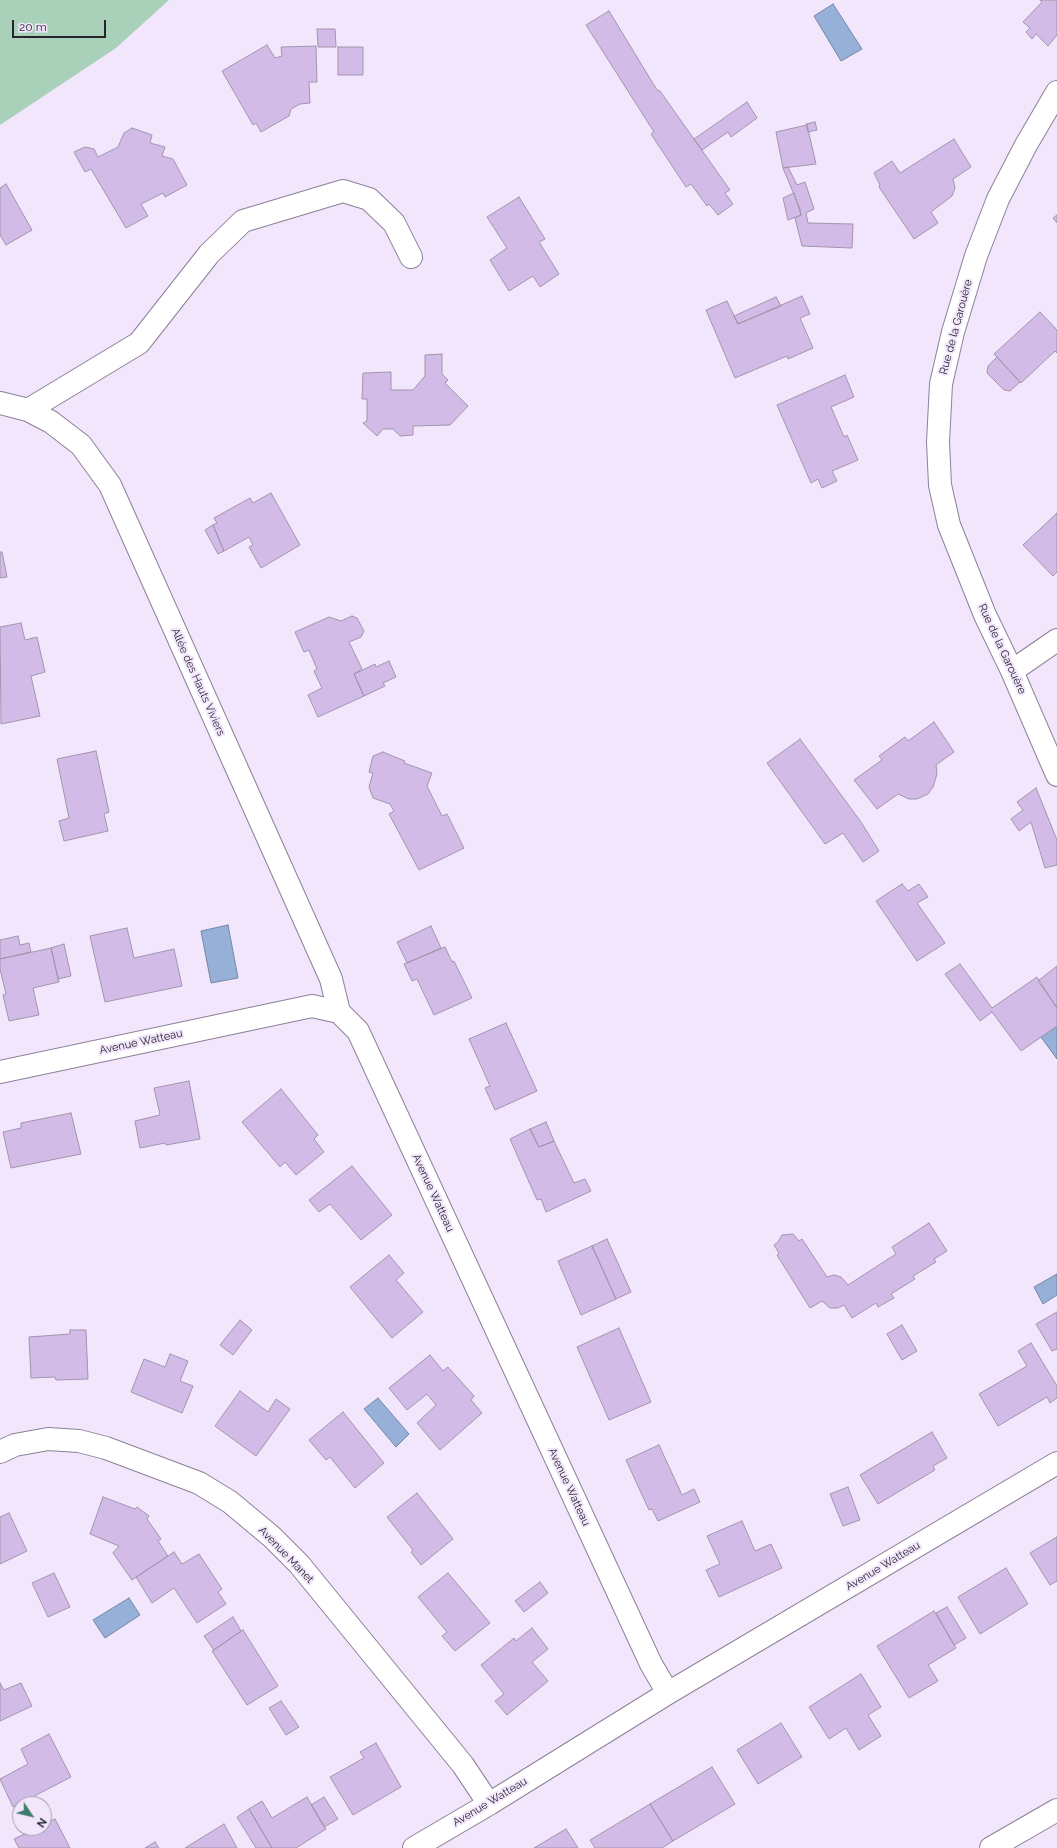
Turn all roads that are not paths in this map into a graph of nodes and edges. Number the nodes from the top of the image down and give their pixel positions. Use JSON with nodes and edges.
{"nodes":[{"id":1,"x":1057,"y":92,"type":"edge"},
{"id":2,"x":411,"y":257,"type":"dead end"},
{"id":3,"x":0,"y":403,"type":"edge"},
{"id":4,"x":28,"y":410,"type":"junction"},
{"id":5,"x":1057,"y":640,"type":"edge"},
{"id":6,"x":1012,"y":671,"type":"junction"},
{"id":7,"x":1057,"y":775,"type":"edge"},
{"id":8,"x":339,"y":1012,"type":"junction"},
{"id":9,"x":0,"y":1072,"type":"edge"},
{"id":10,"x":0,"y":1452,"type":"edge"},
{"id":11,"x":1057,"y":1463,"type":"edge"},
{"id":12,"x":668,"y":1693,"type":"junction"},
{"id":13,"x":489,"y":1804,"type":"junction"},
{"id":14,"x":1057,"y":1810,"type":"edge"},
{"id":15,"x":414,"y":1848,"type":"edge"},
{"id":16,"x":991,"y":1848,"type":"edge"}],
"edges":[{"from":1,"to":6,"type":"street","name":"Rue de la Garouère"},
{"from":2,"to":4,"type":"street"},
{"from":3,"to":4,"type":"street","name":"Allée des Hauts Viviers"},
{"from":4,"to":8,"type":"street","name":"Allée des Hauts Viviers"},
{"from":5,"to":6,"type":"street"},
{"from":6,"to":7,"type":"street","name":"Rue de la Garouère"},
{"from":8,"to":9,"type":"street","name":"Avenue Watteau"},
{"from":8,"to":12,"type":"street","name":"Avenue Watteau"},
{"from":10,"to":13,"type":"street","name":"Avenue Manet"},
{"from":11,"to":12,"type":"street","name":"Avenue Watteau"},
{"from":12,"to":13,"type":"street","name":"Avenue Watteau"},
{"from":13,"to":15,"type":"street","name":"Avenue Watteau"},
{"from":14,"to":16,"type":"street"}]}
